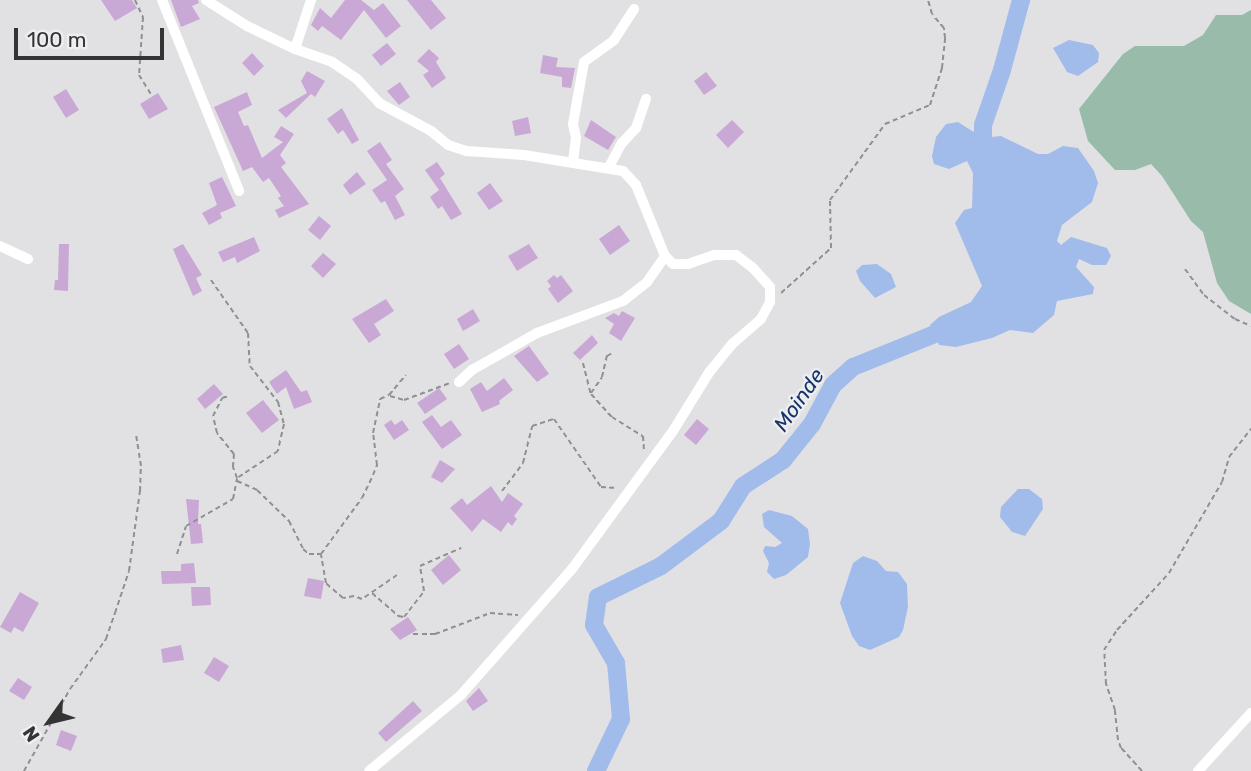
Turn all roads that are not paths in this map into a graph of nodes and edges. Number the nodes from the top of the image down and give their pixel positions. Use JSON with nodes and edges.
{"nodes":[{"id":1,"x":162,"y":0,"type":"edge"},
{"id":2,"x":206,"y":0,"type":"edge"},
{"id":3,"x":311,"y":0,"type":"edge"},
{"id":4,"x":634,"y":9,"type":"dead end"},
{"id":5,"x":295,"y":49,"type":"junction"},
{"id":6,"x":646,"y":99,"type":"dead end"},
{"id":7,"x":573,"y":162,"type":"junction"},
{"id":8,"x":609,"y":167,"type":"junction"},
{"id":9,"x":239,"y":191,"type":"dead end"},
{"id":10,"x":0,"y":246,"type":"edge"},
{"id":11,"x":665,"y":256,"type":"junction"},
{"id":12,"x":28,"y":259,"type":"dead end"},
{"id":13,"x":459,"y":382,"type":"road end"},
{"id":14,"x":1251,"y":713,"type":"edge"},
{"id":15,"x":369,"y":771,"type":"edge"},
{"id":16,"x":1198,"y":771,"type":"edge"}],
"edges":[{"from":1,"to":9,"type":"street"},
{"from":2,"to":5,"type":"street"},
{"from":3,"to":5,"type":"street"},
{"from":4,"to":7,"type":"street"},
{"from":5,"to":7,"type":"street"},
{"from":6,"to":8,"type":"street"},
{"from":7,"to":8,"type":"street"},
{"from":8,"to":11,"type":"street"},
{"from":10,"to":12,"type":"street"},
{"from":11,"to":13,"type":"street"},
{"from":11,"to":15,"type":"street"},
{"from":14,"to":16,"type":"street"}]}
